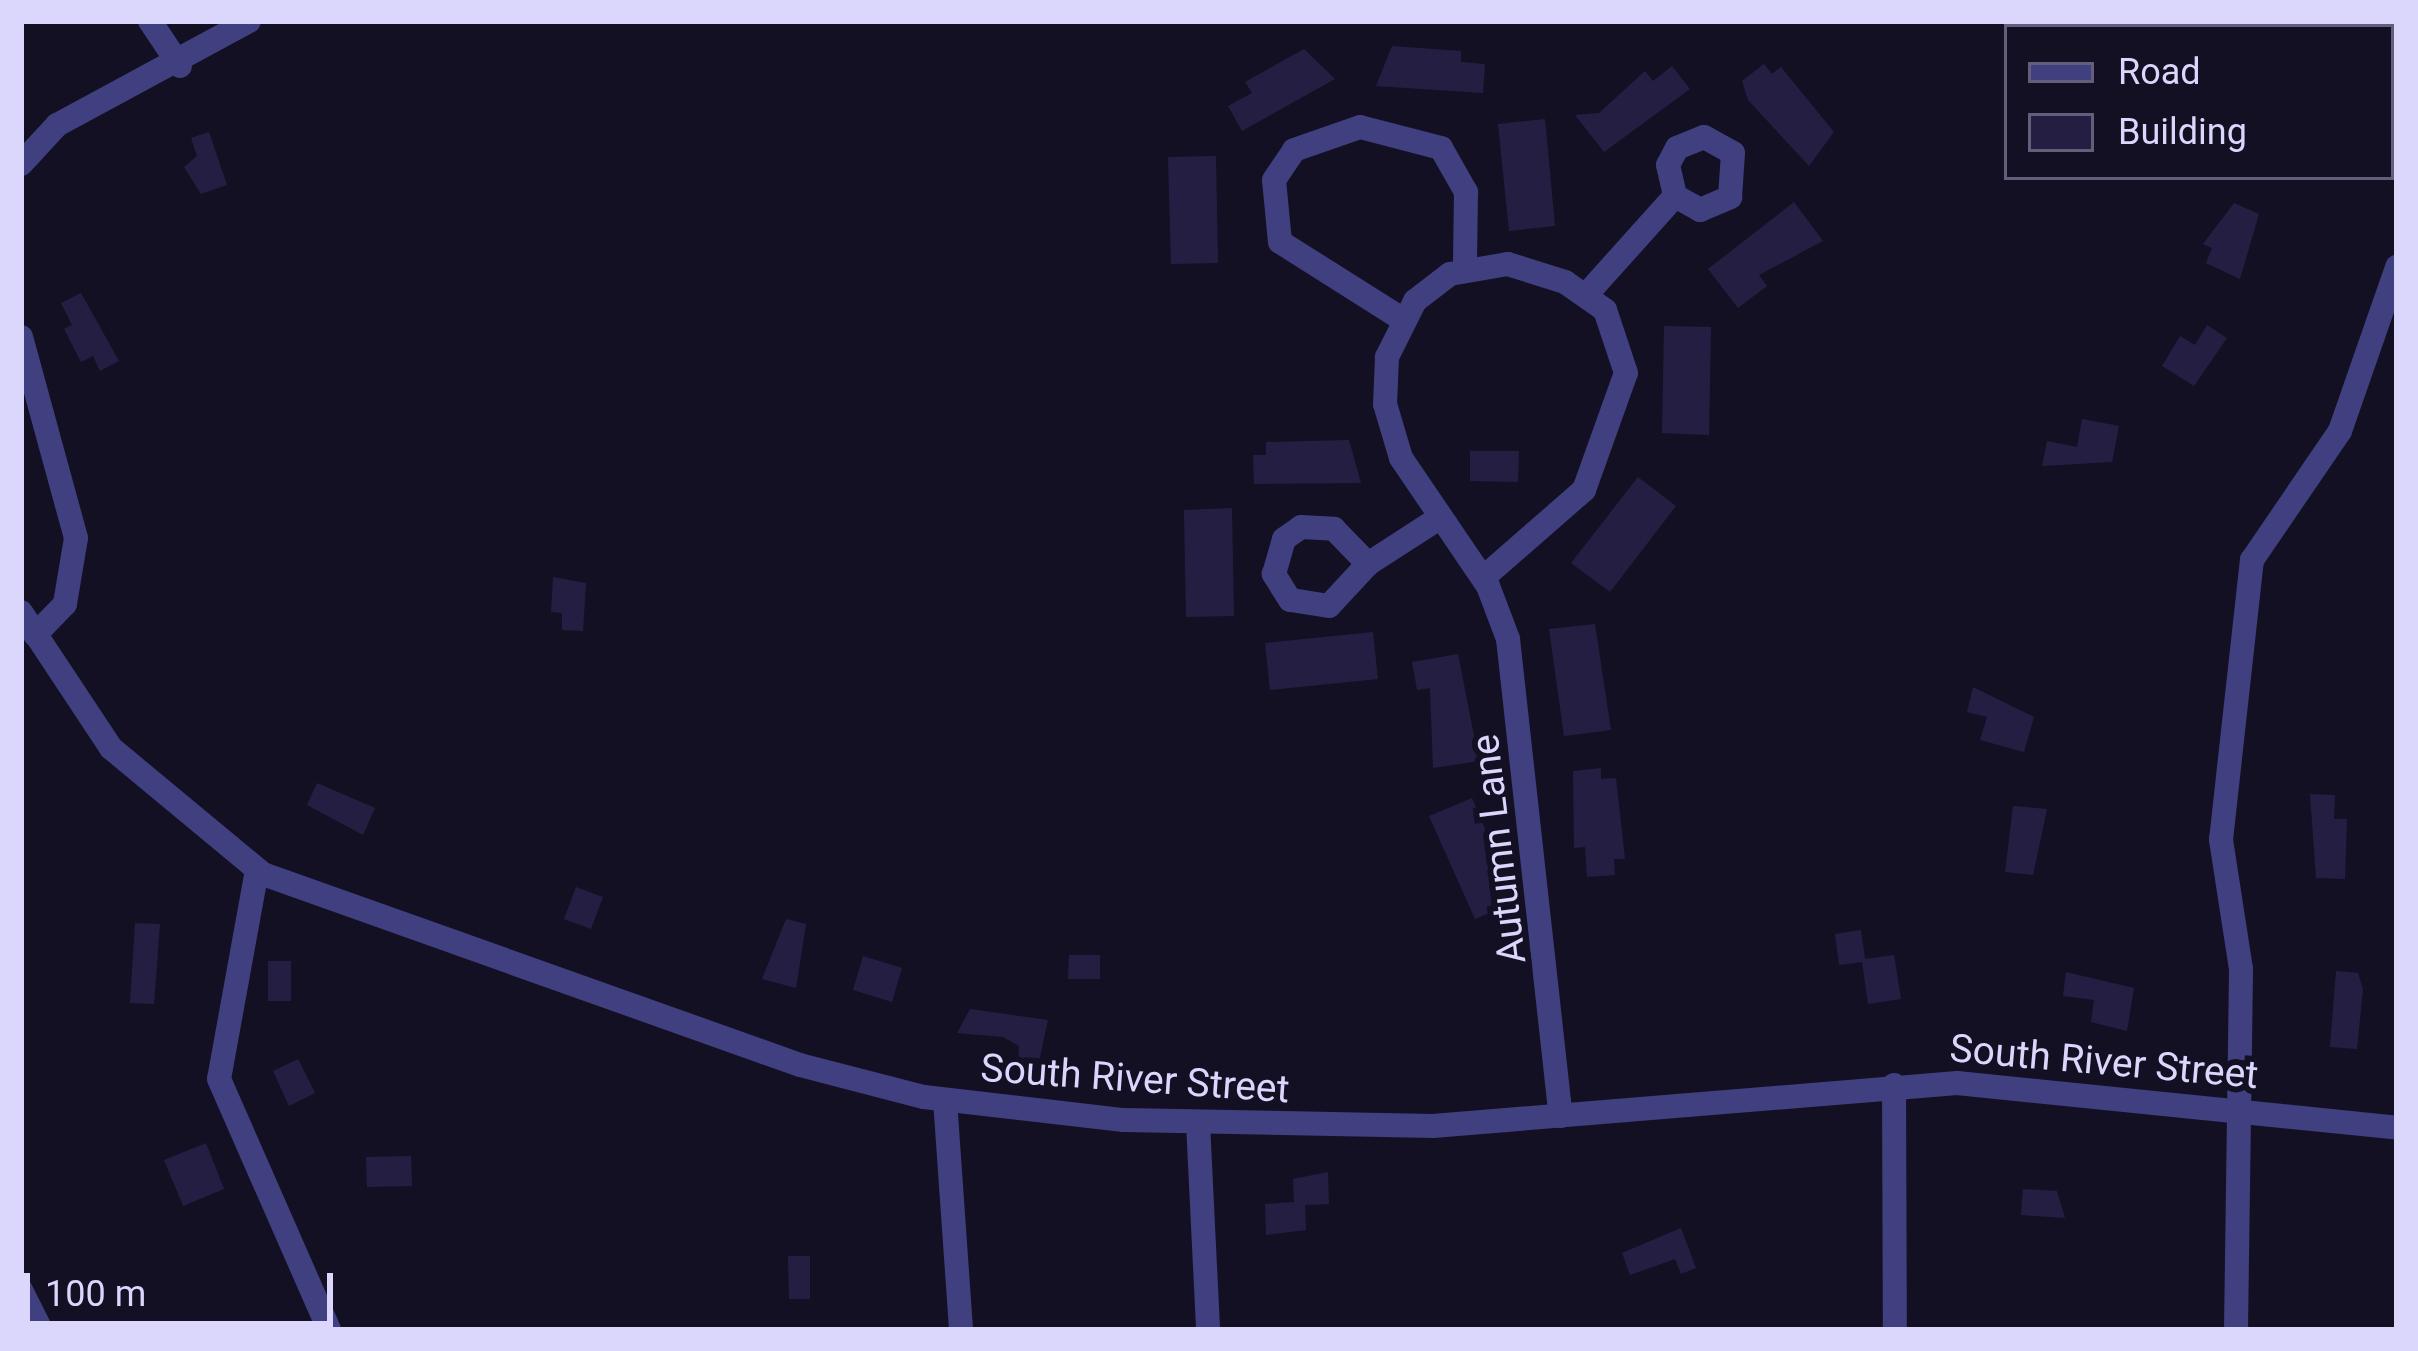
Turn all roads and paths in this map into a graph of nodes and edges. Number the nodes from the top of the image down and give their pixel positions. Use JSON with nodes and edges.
{"nodes":[{"id":1,"x":150,"y":21,"type":"edge"},
{"id":2,"x":249,"y":21,"type":"edge"},
{"id":3,"x":2395,"y":21,"type":"edge"},
{"id":4,"x":2397,"y":40,"type":"edge"},
{"id":5,"x":180,"y":66,"type":"junction"},
{"id":6,"x":21,"y":164,"type":"edge"},
{"id":7,"x":1675,"y":196,"type":"dead end"},
{"id":8,"x":2397,"y":267,"type":"edge"},
{"id":9,"x":1466,"y":268,"type":"junction"},
{"id":10,"x":1587,"y":294,"type":"junction"},
{"id":11,"x":1402,"y":319,"type":"junction"},
{"id":12,"x":21,"y":337,"type":"edge"},
{"id":13,"x":1439,"y":518,"type":"junction"},
{"id":14,"x":1368,"y":564,"type":"dead end"},
{"id":15,"x":1483,"y":578,"type":"junction"},
{"id":16,"x":21,"y":612,"type":"edge"},
{"id":17,"x":35,"y":635,"type":"junction"},
{"id":18,"x":257,"y":870,"type":"junction"},
{"id":19,"x":1894,"y":1085,"type":"junction"},
{"id":20,"x":945,"y":1100,"type":"junction"},
{"id":21,"x":2236,"y":1108,"type":"junction"},
{"id":22,"x":1561,"y":1116,"type":"junction"},
{"id":23,"x":1198,"y":1124,"type":"junction"},
{"id":24,"x":2397,"y":1128,"type":"edge"},
{"id":25,"x":21,"y":1290,"type":"edge"},
{"id":26,"x":40,"y":1330,"type":"edge"},
{"id":27,"x":329,"y":1330,"type":"edge"},
{"id":28,"x":961,"y":1330,"type":"edge"},
{"id":29,"x":1208,"y":1330,"type":"edge"},
{"id":30,"x":1895,"y":1330,"type":"edge"},
{"id":31,"x":2236,"y":1330,"type":"edge"}],
"edges":[{"from":1,"to":5,"type":"street"},
{"from":2,"to":5,"type":"street"},
{"from":3,"to":4,"type":"street"},
{"from":5,"to":6,"type":"street"},
{"from":7,"to":10,"type":"street"},
{"from":8,"to":21,"type":"street"},
{"from":9,"to":10,"type":"street"},
{"from":9,"to":11,"type":"street"},
{"from":9,"to":11,"type":"street"},
{"from":10,"to":15,"type":"street"},
{"from":11,"to":13,"type":"street","name":"Autumn Lane"},
{"from":12,"to":17,"type":"street"},
{"from":13,"to":14,"type":"street"},
{"from":13,"to":15,"type":"street","name":"Autumn Lane"},
{"from":15,"to":22,"type":"street","name":"Autumn Lane"},
{"from":16,"to":17,"type":"street","name":"South River Street"},
{"from":17,"to":18,"type":"street","name":"South River Street"},
{"from":18,"to":20,"type":"street","name":"South River Street"},
{"from":18,"to":27,"type":"street"},
{"from":19,"to":21,"type":"street","name":"South River Street"},
{"from":19,"to":22,"type":"street","name":"South River Street"},
{"from":19,"to":30,"type":"street"},
{"from":20,"to":23,"type":"street","name":"South River Street"},
{"from":20,"to":28,"type":"street"},
{"from":21,"to":24,"type":"street","name":"South River Street"},
{"from":21,"to":31,"type":"street"},
{"from":22,"to":23,"type":"street","name":"South River Street"},
{"from":23,"to":29,"type":"street"},
{"from":25,"to":26,"type":"street"}]}
